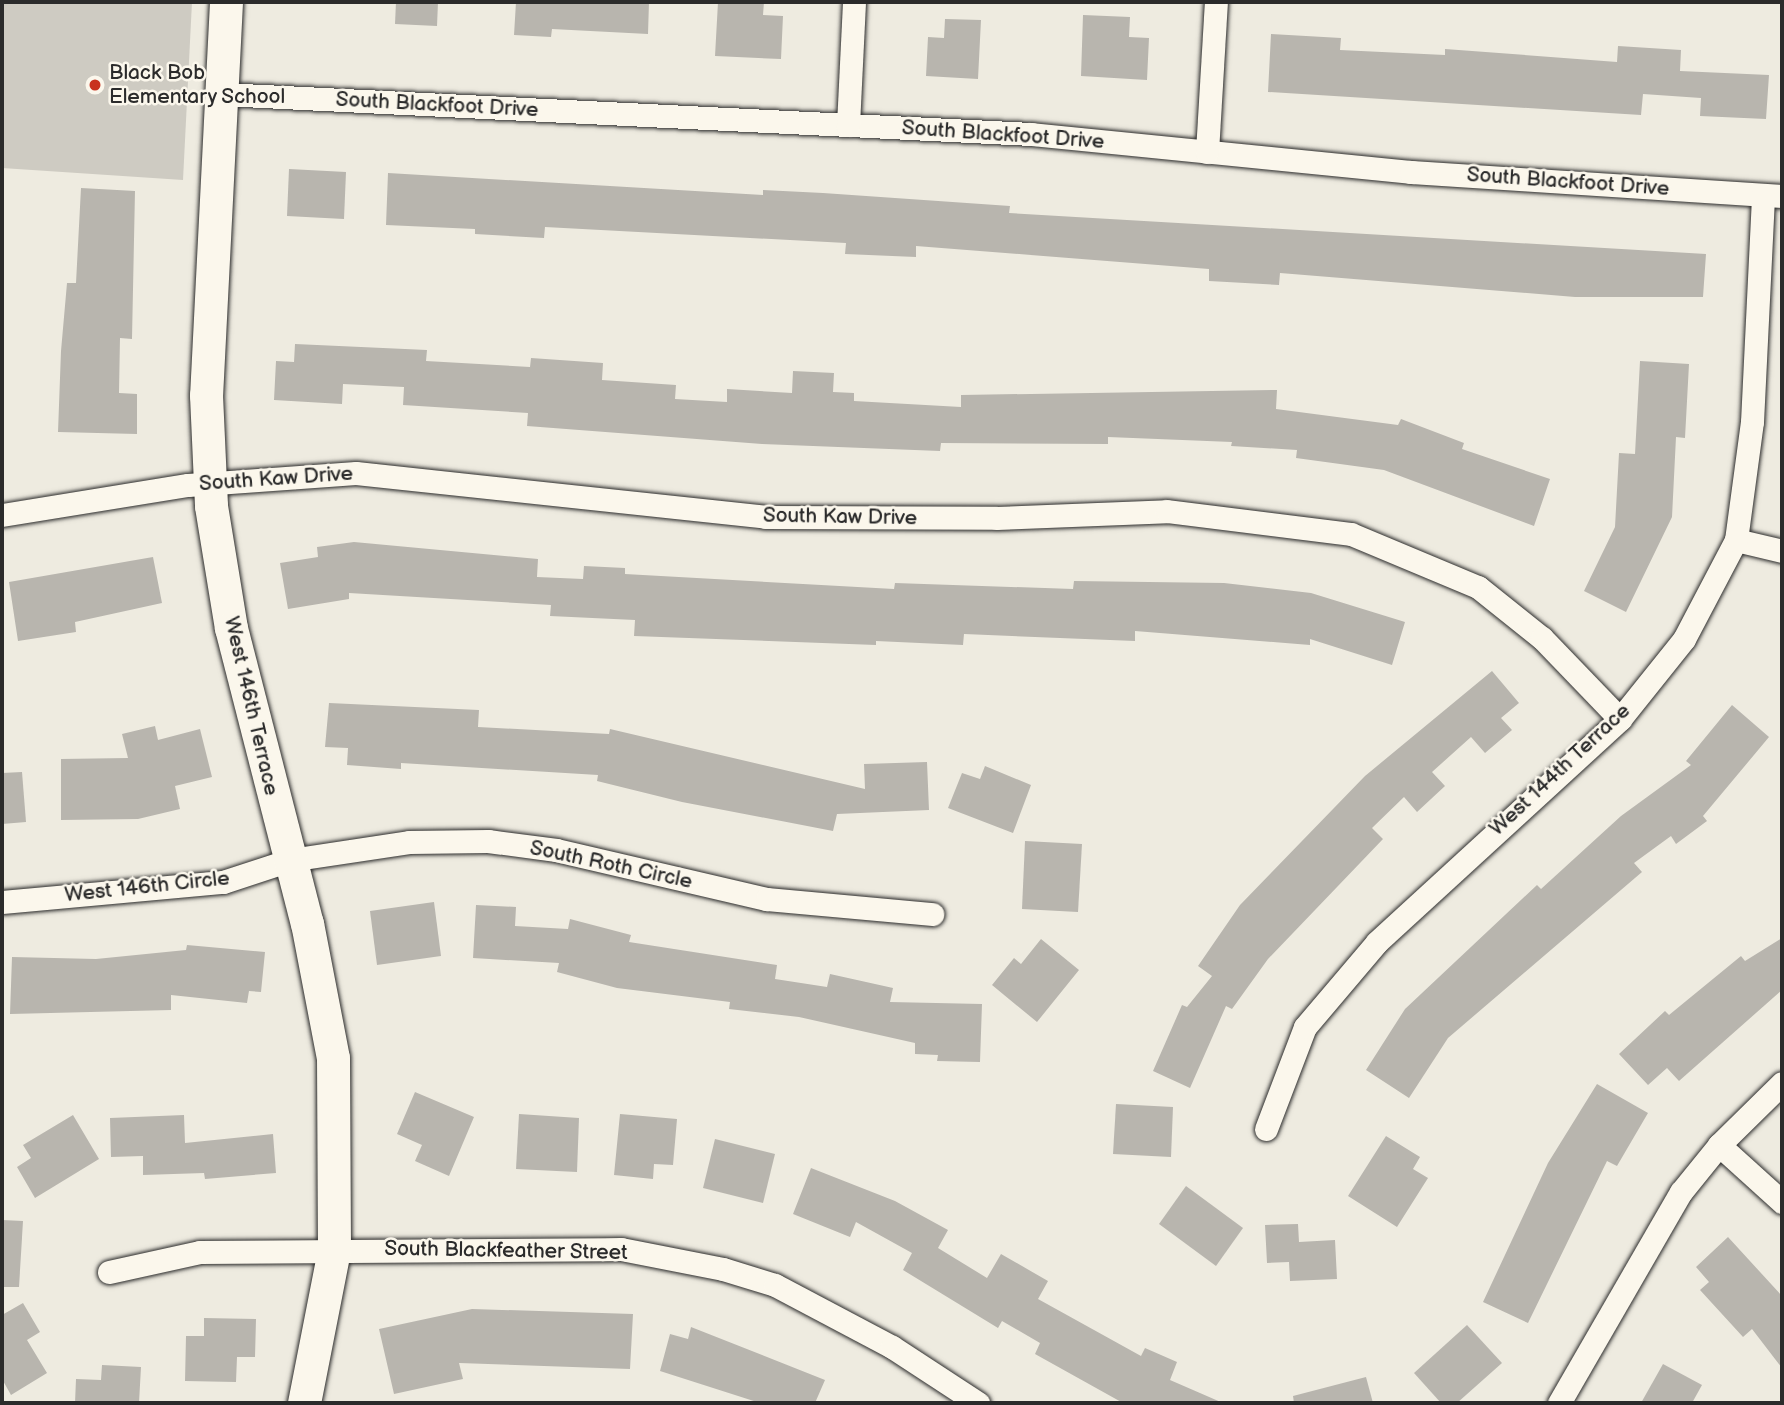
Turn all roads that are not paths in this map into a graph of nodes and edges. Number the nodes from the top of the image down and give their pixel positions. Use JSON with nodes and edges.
{"nodes":[{"id":1,"x":226,"y":2,"type":"edge"},
{"id":2,"x":854,"y":2,"type":"edge"},
{"id":3,"x":1216,"y":2,"type":"edge"},
{"id":4,"x":222,"y":94,"type":"junction"},
{"id":5,"x":848,"y":125,"type":"junction"},
{"id":6,"x":1207,"y":152,"type":"junction"},
{"id":7,"x":1773,"y":195,"type":"edge"},
{"id":8,"x":210,"y":483,"type":"junction"},
{"id":9,"x":2,"y":515,"type":"edge"},
{"id":10,"x":1736,"y":540,"type":"junction"},
{"id":11,"x":1782,"y":551,"type":"edge"},
{"id":12,"x":1619,"y":719,"type":"junction"},
{"id":13,"x":290,"y":860,"type":"junction"},
{"id":14,"x":2,"y":902,"type":"edge"},
{"id":15,"x":932,"y":914,"type":"dead end"},
{"id":16,"x":1782,"y":1083,"type":"edge"},
{"id":17,"x":1266,"y":1129,"type":"dead end"},
{"id":18,"x":1719,"y":1145,"type":"junction"},
{"id":19,"x":1782,"y":1202,"type":"edge"},
{"id":20,"x":334,"y":1250,"type":"junction"},
{"id":21,"x":108,"y":1272,"type":"dead end"},
{"id":22,"x":304,"y":1403,"type":"edge"},
{"id":23,"x":978,"y":1403,"type":"edge"},
{"id":24,"x":1559,"y":1403,"type":"edge"}],
"edges":[{"from":1,"to":4,"type":"street","name":"West 146th Terrace"},
{"from":2,"to":5,"type":"street"},
{"from":3,"to":6,"type":"street"},
{"from":4,"to":5,"type":"street","name":"South Blackfoot Drive"},
{"from":4,"to":8,"type":"street","name":"West 146th Terrace"},
{"from":5,"to":6,"type":"street","name":"South Blackfoot Drive"},
{"from":6,"to":7,"type":"street","name":"South Blackfoot Drive"},
{"from":7,"to":10,"type":"street","name":"West 144th Terrace"},
{"from":8,"to":9,"type":"street","name":"South Kaw Drive"},
{"from":8,"to":12,"type":"street","name":"South Kaw Drive"},
{"from":8,"to":13,"type":"street","name":"West 146th Terrace"},
{"from":10,"to":11,"type":"street"},
{"from":10,"to":12,"type":"street","name":"West 144th Terrace"},
{"from":12,"to":17,"type":"street","name":"West 144th Terrace"},
{"from":13,"to":14,"type":"street","name":"West 146th Circle"},
{"from":13,"to":15,"type":"street","name":"South Roth Circle"},
{"from":13,"to":20,"type":"street","name":"West 146th Terrace"},
{"from":16,"to":18,"type":"street"},
{"from":18,"to":19,"type":"street"},
{"from":18,"to":24,"type":"street"},
{"from":20,"to":21,"type":"street","name":"South Blackfeather Street"},
{"from":20,"to":22,"type":"street","name":"West 146th Terrace"},
{"from":20,"to":23,"type":"street","name":"South Blackfeather Street"}]}
